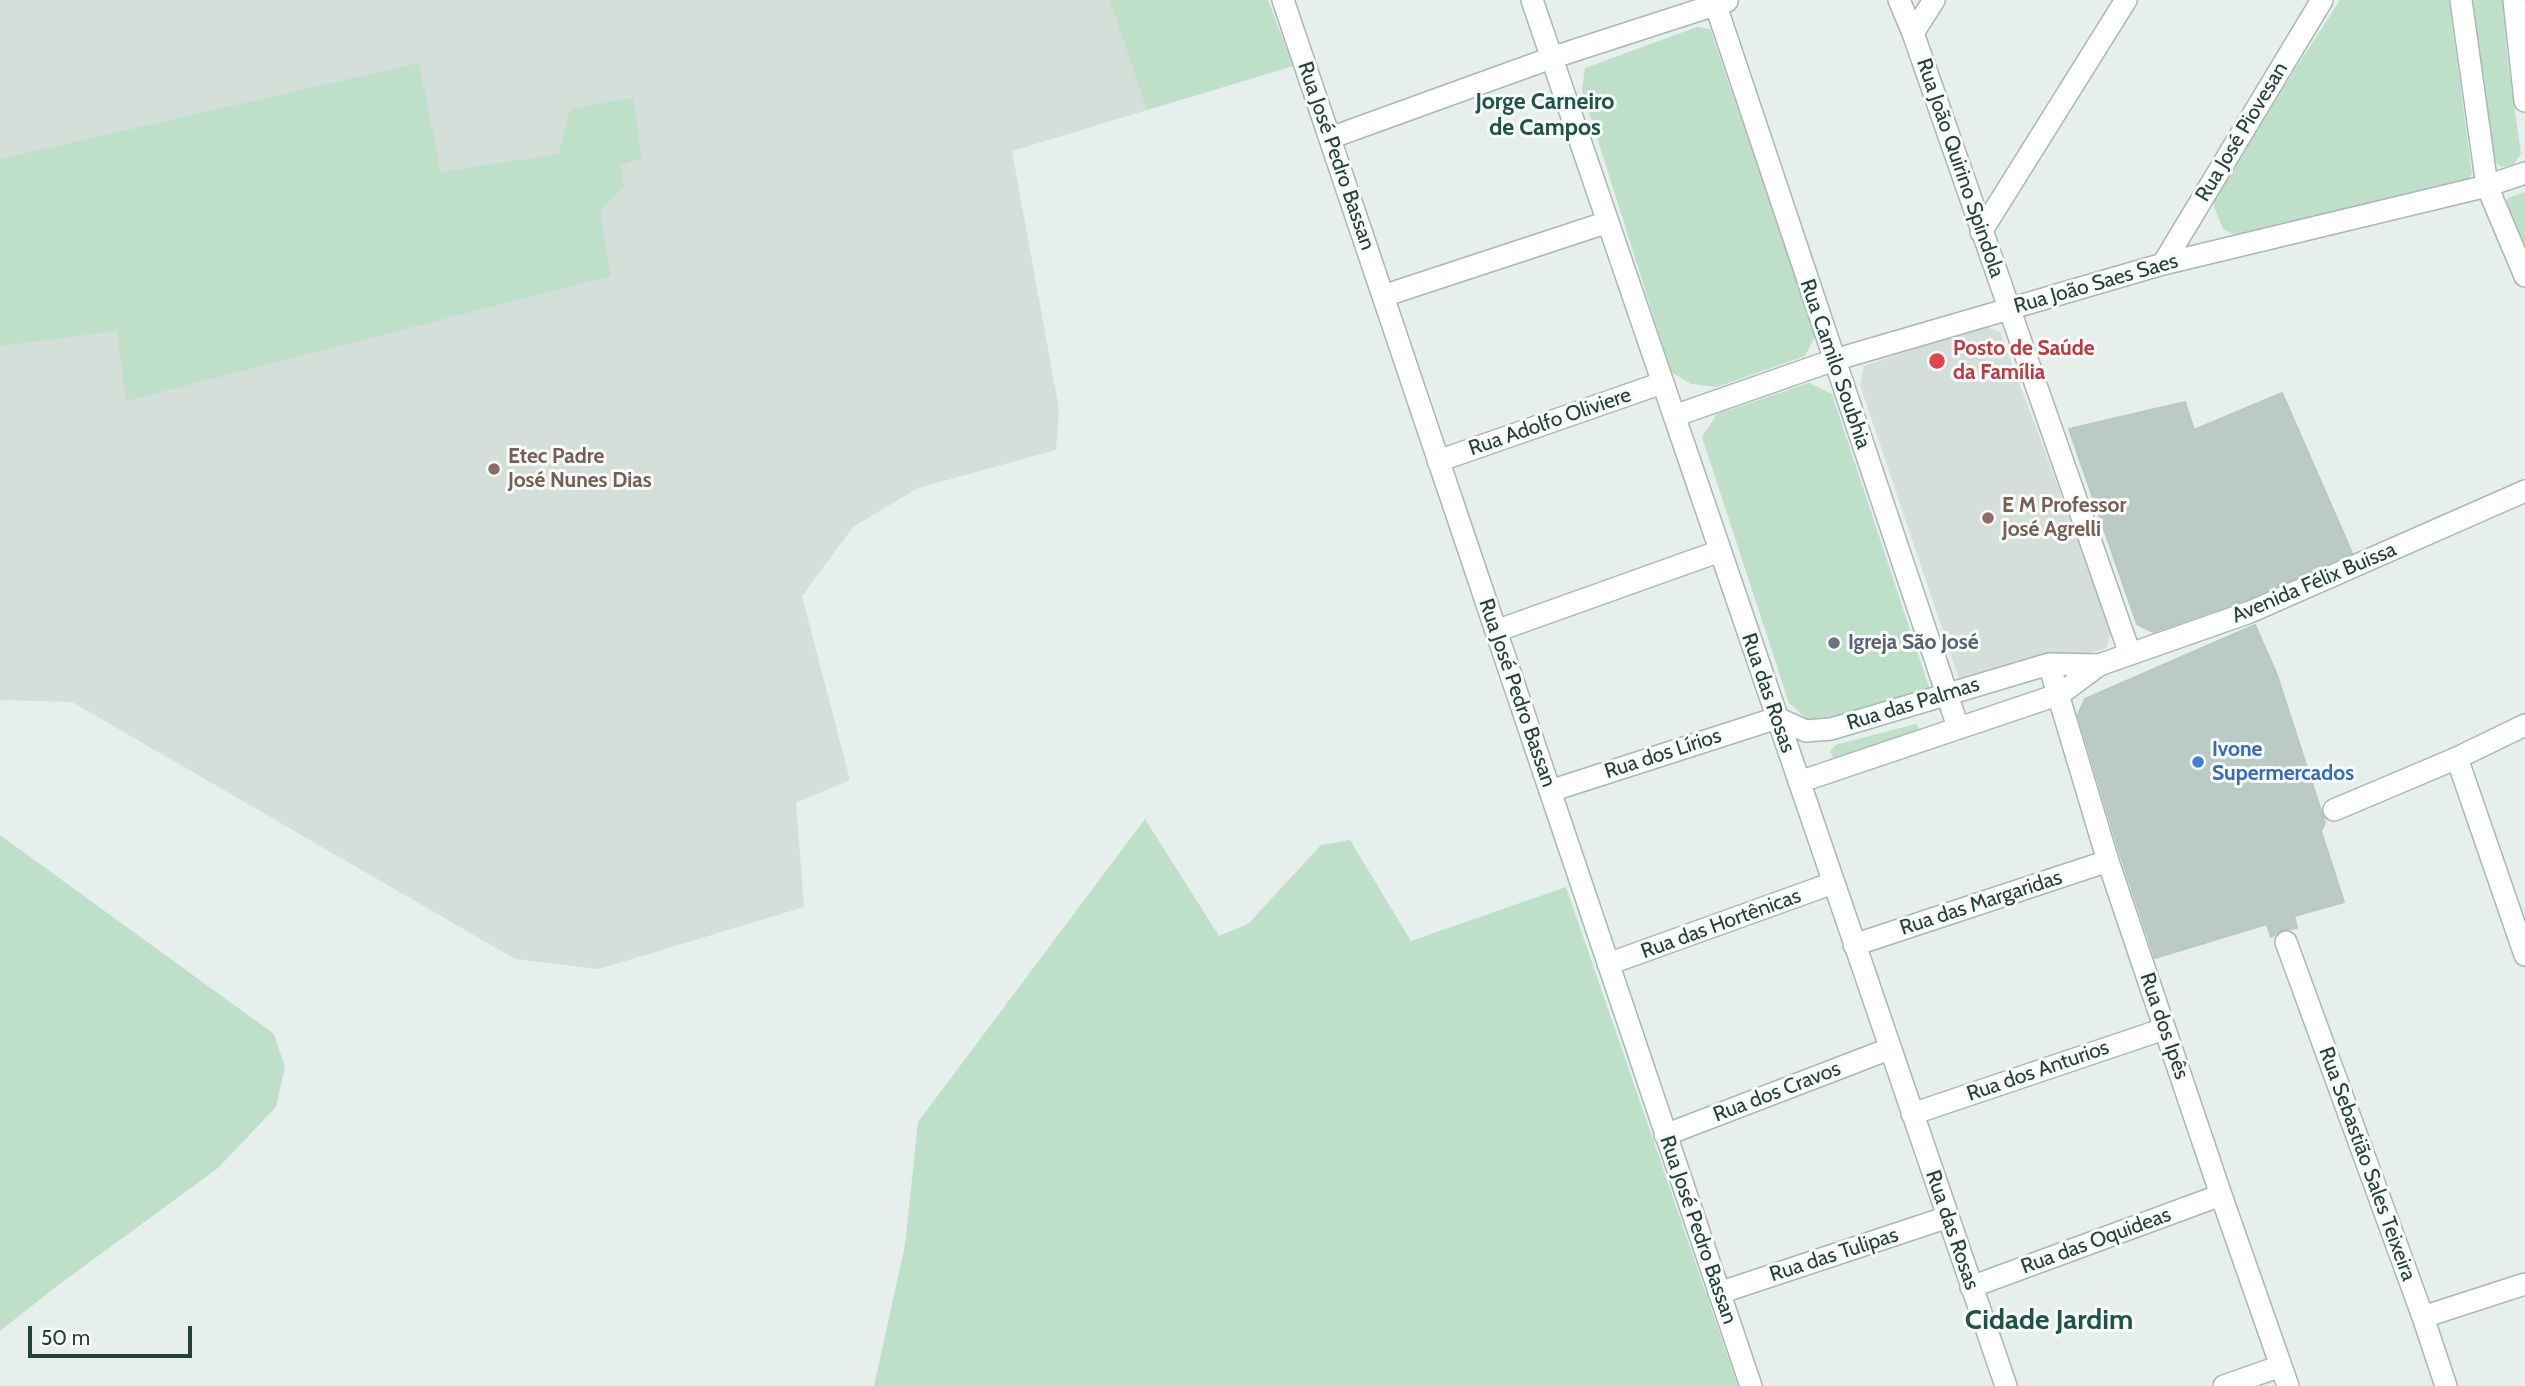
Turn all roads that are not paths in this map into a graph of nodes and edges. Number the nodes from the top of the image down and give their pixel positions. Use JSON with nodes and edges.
{"nodes":[{"id":1,"x":1283,"y":0,"type":"edge"},
{"id":2,"x":1532,"y":0,"type":"edge"},
{"id":3,"x":1899,"y":0,"type":"edge"},
{"id":4,"x":1934,"y":0,"type":"edge"},
{"id":5,"x":2126,"y":0,"type":"edge"},
{"id":6,"x":2322,"y":0,"type":"edge"},
{"id":7,"x":2461,"y":0,"type":"edge"},
{"id":8,"x":2514,"y":0,"type":"edge"},
{"id":9,"x":1719,"y":2,"type":"edge"},
{"id":10,"x":1913,"y":33,"type":"junction"},
{"id":11,"x":1551,"y":58,"type":"junction"},
{"id":12,"x":2524,"y":78,"type":"edge"},
{"id":13,"x":2525,"y":101,"type":"edge"},
{"id":14,"x":1329,"y":138,"type":"junction"},
{"id":15,"x":2525,"y":173,"type":"edge"},
{"id":16,"x":2487,"y":186,"type":"junction"},
{"id":17,"x":1608,"y":222,"type":"junction"},
{"id":18,"x":1981,"y":232,"type":"junction"},
{"id":19,"x":2163,"y":264,"type":"junction"},
{"id":20,"x":2525,"y":276,"type":"edge"},
{"id":21,"x":1383,"y":296,"type":"junction"},
{"id":22,"x":2010,"y":308,"type":"junction"},
{"id":23,"x":1834,"y":360,"type":"junction"},
{"id":24,"x":1662,"y":383,"type":"junction"},
{"id":25,"x":1674,"y":416,"type":"junction"},
{"id":26,"x":1438,"y":461,"type":"junction"},
{"id":27,"x":2525,"y":491,"type":"edge"},
{"id":28,"x":1720,"y":551,"type":"junction"},
{"id":29,"x":1496,"y":631,"type":"junction"},
{"id":30,"x":2130,"y":654,"type":"junction"},
{"id":31,"x":2049,"y":663,"type":"junction"},
{"id":32,"x":2099,"y":665,"type":"junction"},
{"id":33,"x":1946,"y":693,"type":"junction"},
{"id":34,"x":2060,"y":694,"type":"junction"},
{"id":35,"x":1777,"y":718,"type":"junction"},
{"id":36,"x":2525,"y":725,"type":"edge"},
{"id":37,"x":1958,"y":727,"type":"junction"},
{"id":38,"x":2457,"y":758,"type":"junction"},
{"id":39,"x":1799,"y":782,"type":"junction"},
{"id":40,"x":1550,"y":791,"type":"junction"},
{"id":41,"x":2334,"y":810,"type":"dead end"},
{"id":42,"x":2108,"y":861,"type":"junction"},
{"id":43,"x":1833,"y":883,"type":"junction"},
{"id":44,"x":2286,"y":942,"type":"dead end"},
{"id":45,"x":1854,"y":945,"type":"junction"},
{"id":46,"x":2525,"y":956,"type":"edge"},
{"id":47,"x":1608,"y":964,"type":"junction"},
{"id":48,"x":2165,"y":1029,"type":"junction"},
{"id":49,"x":1889,"y":1049,"type":"junction"},
{"id":50,"x":1912,"y":1114,"type":"junction"},
{"id":51,"x":1665,"y":1135,"type":"junction"},
{"id":52,"x":2221,"y":1195,"type":"junction"},
{"id":53,"x":1948,"y":1217,"type":"junction"},
{"id":54,"x":2525,"y":1284,"type":"edge"},
{"id":55,"x":1972,"y":1287,"type":"junction"},
{"id":56,"x":1719,"y":1293,"type":"junction"},
{"id":57,"x":2423,"y":1317,"type":"junction"},
{"id":58,"x":2281,"y":1366,"type":"junction"},
{"id":59,"x":1751,"y":1386,"type":"edge"},
{"id":60,"x":2006,"y":1386,"type":"edge"},
{"id":61,"x":2224,"y":1386,"type":"edge"},
{"id":62,"x":2288,"y":1386,"type":"edge"},
{"id":63,"x":2446,"y":1386,"type":"edge"}],
"edges":[{"from":1,"to":14,"type":"street","name":"Rua José Pedro Bassan"},
{"from":2,"to":11,"type":"street","name":"Rua das Rosas"},
{"from":3,"to":10,"type":"street","name":"Rua João Quirino Spindola"},
{"from":4,"to":10,"type":"street"},
{"from":5,"to":18,"type":"street"},
{"from":6,"to":19,"type":"street","name":"Rua José Piovesan"},
{"from":7,"to":16,"type":"street"},
{"from":8,"to":12,"type":"street"},
{"from":9,"to":11,"type":"street"},
{"from":9,"to":23,"type":"street","name":"Rua Camilo Soubhia"},
{"from":10,"to":18,"type":"street","name":"Rua João Quirino Spindola"},
{"from":11,"to":14,"type":"street"},
{"from":11,"to":17,"type":"street","name":"Rua das Rosas"},
{"from":12,"to":13,"type":"street"},
{"from":14,"to":21,"type":"street","name":"Rua José Pedro Bassan"},
{"from":15,"to":16,"type":"street","name":"Rua João Saes Saes"},
{"from":16,"to":19,"type":"street","name":"Rua João Saes Saes"},
{"from":16,"to":20,"type":"street"},
{"from":17,"to":21,"type":"street"},
{"from":17,"to":24,"type":"street","name":"Rua das Rosas"},
{"from":18,"to":22,"type":"street","name":"Rua João Quirino Spindola"},
{"from":19,"to":22,"type":"street","name":"Rua João Saes Saes"},
{"from":21,"to":26,"type":"street","name":"Rua José Pedro Bassan"},
{"from":22,"to":23,"type":"street","name":"Rua João Saes Saes"},
{"from":22,"to":30,"type":"street","name":"Rua João Quirino Spindola"},
{"from":23,"to":25,"type":"street","name":"Rua João Saes Saes"},
{"from":23,"to":33,"type":"street","name":"Rua Camilo Soubhia"},
{"from":24,"to":25,"type":"street","name":"Rua das Rosas"},
{"from":24,"to":26,"type":"street","name":"Rua Adolfo Oliviere"},
{"from":25,"to":28,"type":"street","name":"Rua das Rosas"},
{"from":26,"to":29,"type":"street","name":"Rua José Pedro Bassan"},
{"from":27,"to":30,"type":"street","name":"Avenida Félix Buissa"},
{"from":28,"to":29,"type":"street"},
{"from":28,"to":35,"type":"street","name":"Rua das Rosas"},
{"from":29,"to":40,"type":"street","name":"Rua José Pedro Bassan"},
{"from":30,"to":32,"type":"street","name":"Avenida Félix Buissa"},
{"from":31,"to":32,"type":"street","name":"Avenida Félix Buissa"},
{"from":31,"to":33,"type":"street","name":"Rua das Palmas"},
{"from":31,"to":34,"type":"street","name":"Rua dos Ipês"},
{"from":32,"to":34,"type":"street","name":"Avenida Félix Buissa"},
{"from":33,"to":35,"type":"street","name":"Rua das Palmas"},
{"from":33,"to":37,"type":"street","name":"Rua Camilo Soubhia"},
{"from":34,"to":37,"type":"street","name":"Rua das Palmas"},
{"from":34,"to":42,"type":"street","name":"Rua dos Ipês"},
{"from":35,"to":39,"type":"street","name":"Rua das Rosas"},
{"from":35,"to":40,"type":"street","name":"Rua dos Lírios"},
{"from":36,"to":38,"type":"street"},
{"from":37,"to":39,"type":"street","name":"Rua das Palmas"},
{"from":38,"to":41,"type":"street"},
{"from":38,"to":46,"type":"street"},
{"from":39,"to":43,"type":"street","name":"Rua das Rosas"},
{"from":40,"to":47,"type":"street","name":"Rua José Pedro Bassan"},
{"from":42,"to":45,"type":"street","name":"Rua das Margaridas"},
{"from":42,"to":48,"type":"street","name":"Rua dos Ipês"},
{"from":43,"to":45,"type":"street","name":"Rua das Rosas"},
{"from":43,"to":47,"type":"street","name":"Rua das Hortênicas"},
{"from":44,"to":57,"type":"street","name":"Rua Sebastião Sales Teixeira"},
{"from":45,"to":49,"type":"street","name":"Rua das Rosas"},
{"from":47,"to":51,"type":"street","name":"Rua José Pedro Bassan"},
{"from":48,"to":50,"type":"street","name":"Rua dos Anturios"},
{"from":48,"to":52,"type":"street","name":"Rua dos Ipês"},
{"from":49,"to":50,"type":"street","name":"Rua das Rosas"},
{"from":49,"to":51,"type":"street","name":"Rua dos Cravos"},
{"from":50,"to":53,"type":"street","name":"Rua das Rosas"},
{"from":51,"to":56,"type":"street","name":"Rua José Pedro Bassan"},
{"from":52,"to":55,"type":"street","name":"Rua das Oquideas"},
{"from":52,"to":58,"type":"street","name":"Rua dos Ipês"},
{"from":53,"to":55,"type":"street","name":"Rua das Rosas"},
{"from":53,"to":56,"type":"street","name":"Rua das Tulipas"},
{"from":54,"to":57,"type":"street"},
{"from":55,"to":60,"type":"street","name":"Rua das Rosas"},
{"from":56,"to":59,"type":"street","name":"Rua José Pedro Bassan"},
{"from":57,"to":63,"type":"street","name":"Rua Sebastião Sales Teixeira"},
{"from":58,"to":61,"type":"street"},
{"from":58,"to":62,"type":"street","name":"Rua dos Ipês"}]}
